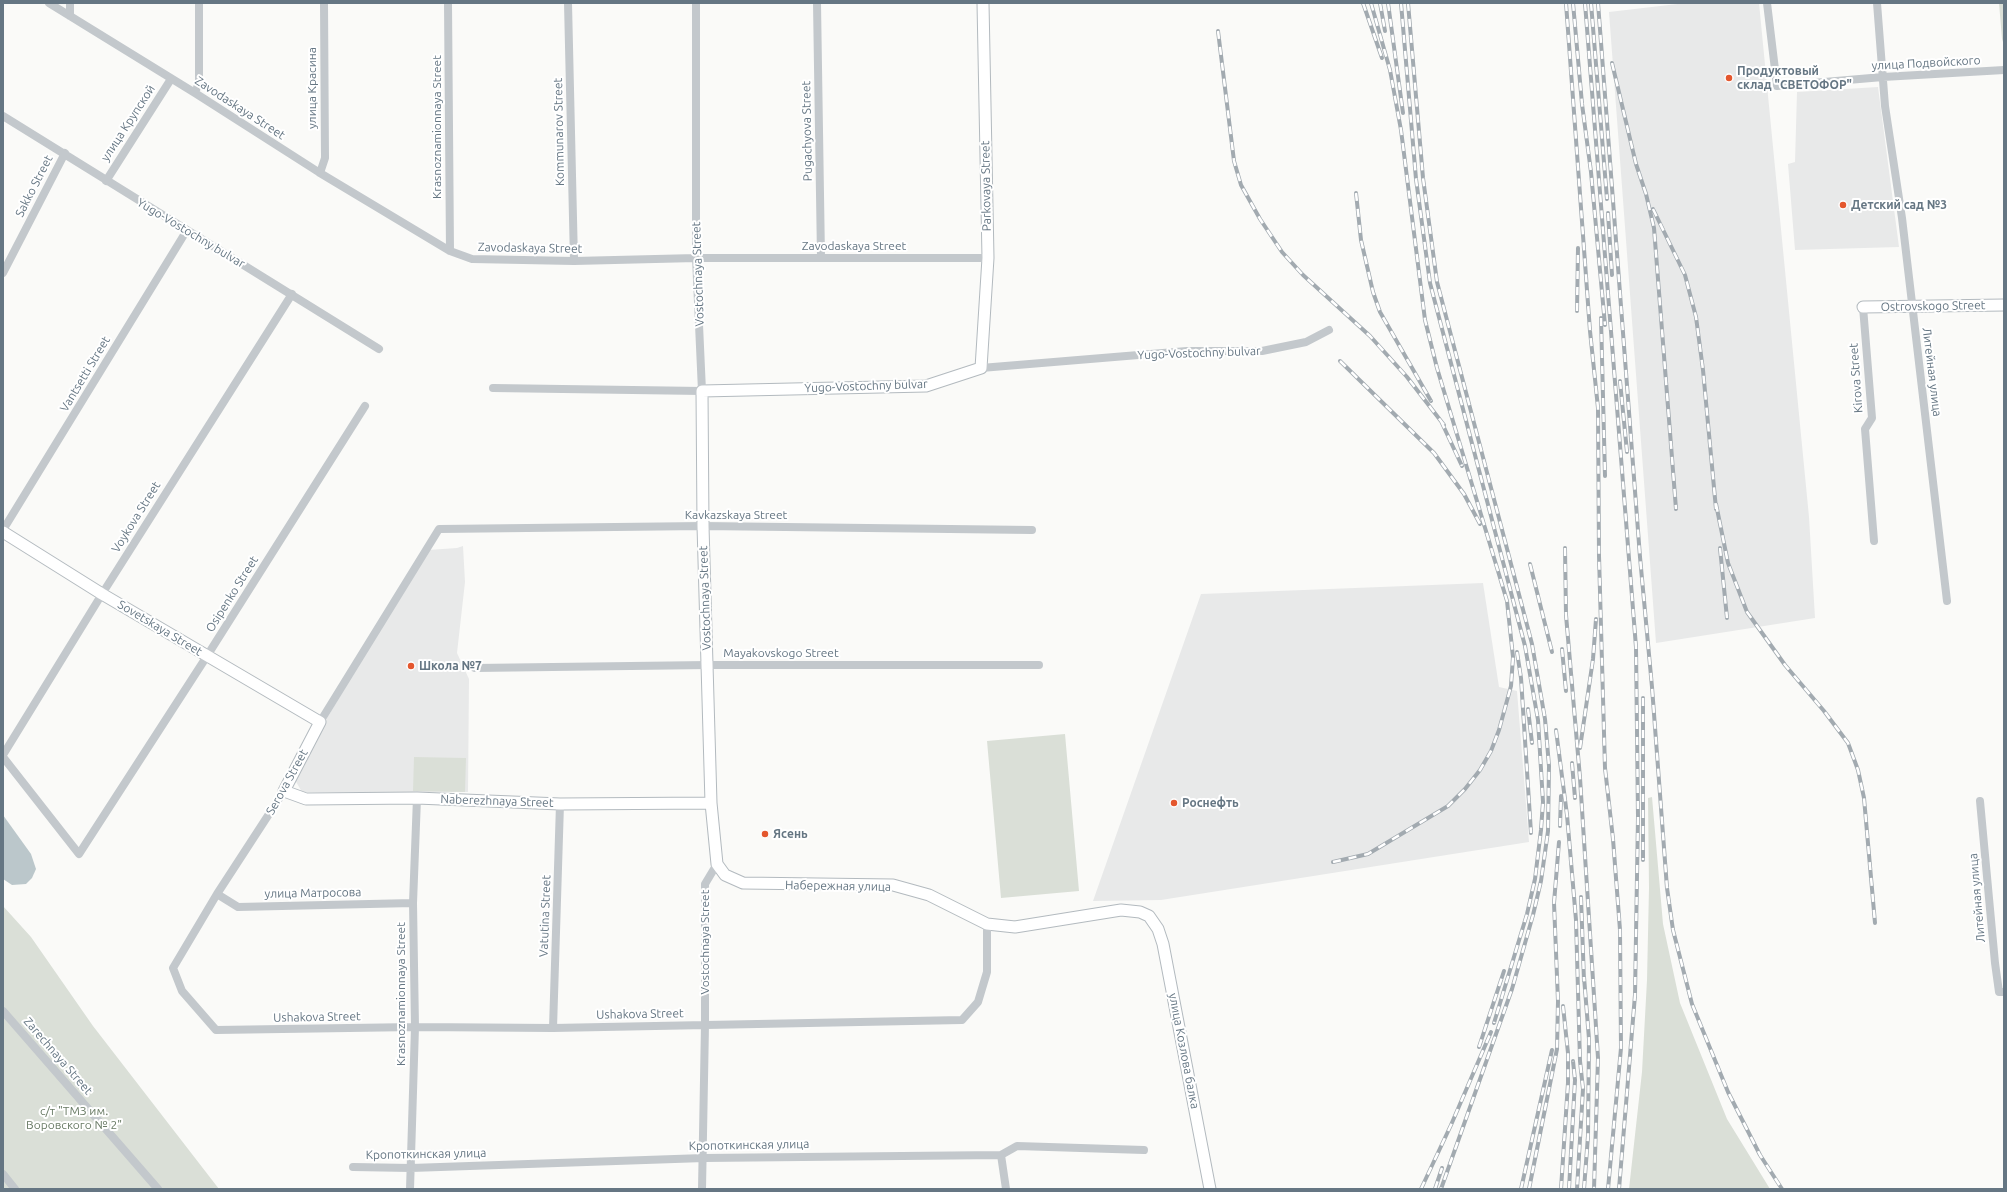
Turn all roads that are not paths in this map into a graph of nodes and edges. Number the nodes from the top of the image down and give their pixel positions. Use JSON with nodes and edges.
{"nodes":[{"id":1,"x":49,"y":3,"type":"edge"},
{"id":2,"x":70,"y":3,"type":"edge"},
{"id":3,"x":199,"y":3,"type":"edge"},
{"id":4,"x":324,"y":3,"type":"edge"},
{"id":5,"x":448,"y":3,"type":"edge"},
{"id":6,"x":568,"y":3,"type":"edge"},
{"id":7,"x":696,"y":3,"type":"edge"},
{"id":8,"x":817,"y":3,"type":"edge"},
{"id":9,"x":983,"y":3,"type":"edge"},
{"id":10,"x":1767,"y":3,"type":"edge"},
{"id":11,"x":1877,"y":3,"type":"edge"},
{"id":12,"x":70,"y":16,"type":"junction"},
{"id":13,"x":2004,"y":70,"type":"edge"},
{"id":14,"x":1883,"y":77,"type":"junction"},
{"id":15,"x":171,"y":79,"type":"junction"},
{"id":16,"x":195,"y":93,"type":"junction"},
{"id":17,"x":3,"y":116,"type":"edge"},
{"id":18,"x":65,"y":153,"type":"junction"},
{"id":19,"x":320,"y":173,"type":"junction"},
{"id":20,"x":106,"y":181,"type":"junction"},
{"id":21,"x":187,"y":230,"type":"junction"},
{"id":22,"x":450,"y":251,"type":"junction"},
{"id":23,"x":696,"y":258,"type":"junction"},
{"id":24,"x":822,"y":258,"type":"junction"},
{"id":25,"x":988,"y":258,"type":"junction"},
{"id":26,"x":574,"y":261,"type":"junction"},
{"id":27,"x":3,"y":273,"type":"edge"},
{"id":28,"x":292,"y":294,"type":"junction"},
{"id":29,"x":2004,"y":305,"type":"edge"},
{"id":30,"x":1863,"y":307,"type":"joint"},
{"id":31,"x":1911,"y":307,"type":"junction"},
{"id":32,"x":1330,"y":330,"type":"dead end"},
{"id":33,"x":379,"y":349,"type":"dead end"},
{"id":34,"x":981,"y":368,"type":"junction"},
{"id":35,"x":493,"y":388,"type":"dead end"},
{"id":36,"x":702,"y":391,"type":"junction"},
{"id":37,"x":365,"y":406,"type":"dead end"},
{"id":38,"x":702,"y":526,"type":"junction"},
{"id":39,"x":439,"y":529,"type":"joint"},
{"id":40,"x":1032,"y":530,"type":"dead end"},
{"id":41,"x":3,"y":531,"type":"edge"},
{"id":42,"x":1874,"y":541,"type":"dead end"},
{"id":43,"x":102,"y":594,"type":"junction"},
{"id":44,"x":1947,"y":600,"type":"dead end"},
{"id":45,"x":207,"y":656,"type":"junction"},
{"id":46,"x":708,"y":665,"type":"junction"},
{"id":47,"x":1039,"y":665,"type":"dead end"},
{"id":48,"x":475,"y":668,"type":"dead end"},
{"id":49,"x":320,"y":722,"type":"junction"},
{"id":50,"x":3,"y":756,"type":"edge"},
{"id":51,"x":284,"y":791,"type":"junction"},
{"id":52,"x":416,"y":798,"type":"junction"},
{"id":53,"x":1980,"y":801,"type":"dead end"},
{"id":54,"x":711,"y":803,"type":"junction"},
{"id":55,"x":560,"y":804,"type":"junction"},
{"id":56,"x":717,"y":864,"type":"junction"},
{"id":57,"x":217,"y":894,"type":"junction"},
{"id":58,"x":413,"y":903,"type":"junction"},
{"id":59,"x":1149,"y":916,"type":"joint"},
{"id":60,"x":987,"y":924,"type":"junction"},
{"id":61,"x":2002,"y":992,"type":"edge"},
{"id":62,"x":3,"y":1011,"type":"edge"},
{"id":63,"x":705,"y":1025,"type":"junction"},
{"id":64,"x":415,"y":1027,"type":"junction"},
{"id":65,"x":553,"y":1028,"type":"junction"},
{"id":66,"x":216,"y":1030,"type":"joint"},
{"id":67,"x":1144,"y":1150,"type":"dead end"},
{"id":68,"x":1001,"y":1155,"type":"junction"},
{"id":69,"x":704,"y":1158,"type":"junction"},
{"id":70,"x":353,"y":1167,"type":"dead end"},
{"id":71,"x":411,"y":1168,"type":"junction"},
{"id":72,"x":3,"y":1174,"type":"edge"},
{"id":73,"x":15,"y":1189,"type":"edge"},
{"id":74,"x":158,"y":1189,"type":"edge"},
{"id":75,"x":410,"y":1189,"type":"edge"},
{"id":76,"x":702,"y":1189,"type":"edge"},
{"id":77,"x":1006,"y":1189,"type":"edge"},
{"id":78,"x":1210,"y":1189,"type":"edge"}],
"edges":[{"from":1,"to":12,"type":"street","name":"Zavodaskaya Street"},
{"from":2,"to":12,"type":"street"},
{"from":3,"to":16,"type":"street"},
{"from":4,"to":19,"type":"street","name":"улица Красина"},
{"from":5,"to":22,"type":"street","name":"Krasnoznamionnaya Street"},
{"from":6,"to":26,"type":"street","name":"Kommunarov Street"},
{"from":7,"to":23,"type":"street","name":"Vostochnaya Street"},
{"from":8,"to":24,"type":"street","name":"Pugachyova Street"},
{"from":9,"to":25,"type":"main road","name":"Parkovaya Street"},
{"from":10,"to":14,"type":"street","name":"улица Подвойского"},
{"from":11,"to":14,"type":"street","name":"Литейная улица"},
{"from":12,"to":15,"type":"street","name":"Zavodaskaya Street"},
{"from":13,"to":14,"type":"street","name":"улица Подвойского"},
{"from":14,"to":31,"type":"street","name":"Литейная улица"},
{"from":15,"to":16,"type":"street","name":"Zavodaskaya Street"},
{"from":15,"to":20,"type":"street","name":"улица Крупской"},
{"from":16,"to":19,"type":"street","name":"Zavodaskaya Street"},
{"from":17,"to":18,"type":"street","name":"Yugo-Vostochny bulvar"},
{"from":18,"to":20,"type":"street","name":"Yugo-Vostochny bulvar"},
{"from":18,"to":27,"type":"street","name":"Sakko Street"},
{"from":19,"to":22,"type":"street","name":"Zavodaskaya Street"},
{"from":20,"to":21,"type":"street","name":"Yugo-Vostochny bulvar"},
{"from":21,"to":28,"type":"street","name":"Yugo-Vostochny bulvar"},
{"from":21,"to":41,"type":"street","name":"Vantsetti Street"},
{"from":22,"to":26,"type":"street","name":"Zavodaskaya Street"},
{"from":23,"to":24,"type":"street","name":"Zavodaskaya Street"},
{"from":23,"to":26,"type":"street","name":"Zavodaskaya Street"},
{"from":23,"to":36,"type":"street","name":"Vostochnaya Street"},
{"from":24,"to":25,"type":"street","name":"Zavodaskaya Street"},
{"from":25,"to":34,"type":"main road","name":"Parkovaya Street"},
{"from":28,"to":33,"type":"street","name":"Yugo-Vostochny bulvar"},
{"from":28,"to":43,"type":"street","name":"Voykova Street"},
{"from":29,"to":31,"type":"main road","name":"Ostrovskogo Street"},
{"from":30,"to":31,"type":"main road","name":"Ostrovskogo Street"},
{"from":30,"to":42,"type":"street","name":"Kirova Street"},
{"from":31,"to":44,"type":"street","name":"Литейная улица"},
{"from":32,"to":34,"type":"street","name":"Yugo-Vostochny bulvar"},
{"from":34,"to":36,"type":"main road","name":"Yugo-Vostochny bulvar"},
{"from":35,"to":36,"type":"street","name":"Yugo-Vostochny bulvar"},
{"from":36,"to":38,"type":"main road","name":"Vostochnaya Street"},
{"from":37,"to":45,"type":"street","name":"Osipenko Street"},
{"from":38,"to":39,"type":"street","name":"Kavkazskaya Street"},
{"from":38,"to":40,"type":"street","name":"Kavkazskaya Street"},
{"from":38,"to":46,"type":"main road","name":"Vostochnaya Street"},
{"from":39,"to":49,"type":"street","name":"Serova Street"},
{"from":41,"to":43,"type":"main road","name":"Sovetskaya Street"},
{"from":43,"to":45,"type":"main road","name":"Sovetskaya Street"},
{"from":43,"to":50,"type":"street","name":"Voykova Street"},
{"from":45,"to":49,"type":"main road","name":"Sovetskaya Street"},
{"from":45,"to":50,"type":"street","name":"Osipenko Street"},
{"from":46,"to":47,"type":"street","name":"Mayakovskogo Street"},
{"from":46,"to":48,"type":"street","name":"Mayakovskogo Street"},
{"from":46,"to":54,"type":"main road","name":"Vostochnaya Street"},
{"from":49,"to":51,"type":"main road","name":"Serova Street"},
{"from":51,"to":52,"type":"main road","name":"Naberezhnaya Street"},
{"from":51,"to":57,"type":"street","name":"Serova Street"},
{"from":52,"to":55,"type":"main road","name":"Naberezhnaya Street"},
{"from":52,"to":58,"type":"street","name":"Krasnoznamionnaya Street"},
{"from":53,"to":61,"type":"street","name":"Литейная улица"},
{"from":54,"to":55,"type":"main road","name":"Naberezhnaya Street"},
{"from":54,"to":56,"type":"main road","name":"Vostochnaya Street"},
{"from":55,"to":65,"type":"street","name":"Vatutina Street"},
{"from":56,"to":60,"type":"main road","name":"Набережная улица"},
{"from":56,"to":63,"type":"street","name":"Vostochnaya Street"},
{"from":57,"to":58,"type":"street","name":"улица Матросова"},
{"from":57,"to":66,"type":"street","name":"Serova Street"},
{"from":58,"to":64,"type":"street","name":"Krasnoznamionnaya Street"},
{"from":59,"to":60,"type":"main road","name":"Набережная улица"},
{"from":59,"to":78,"type":"main road","name":"улица Козлова балка"},
{"from":60,"to":63,"type":"street","name":"Ushakova Street"},
{"from":62,"to":74,"type":"street","name":"Zarechnaya Street"},
{"from":63,"to":65,"type":"street","name":"Ushakova Street"},
{"from":63,"to":69,"type":"street","name":"Vostochnaya Street"},
{"from":64,"to":65,"type":"street","name":"Ushakova Street"},
{"from":64,"to":66,"type":"street","name":"Ushakova Street"},
{"from":64,"to":71,"type":"street","name":"Krasnoznamionnaya Street"},
{"from":67,"to":68,"type":"street","name":"Кропоткинская улица"},
{"from":68,"to":69,"type":"street","name":"Кропоткинская улица"},
{"from":68,"to":77,"type":"street"},
{"from":69,"to":71,"type":"street","name":"Кропоткинская улица"},
{"from":69,"to":76,"type":"street","name":"Vostochnaya Street"},
{"from":70,"to":71,"type":"street","name":"Кропоткинская улица"},
{"from":71,"to":75,"type":"street","name":"Krasnoznamionnaya Street"},
{"from":72,"to":73,"type":"street"}]}
